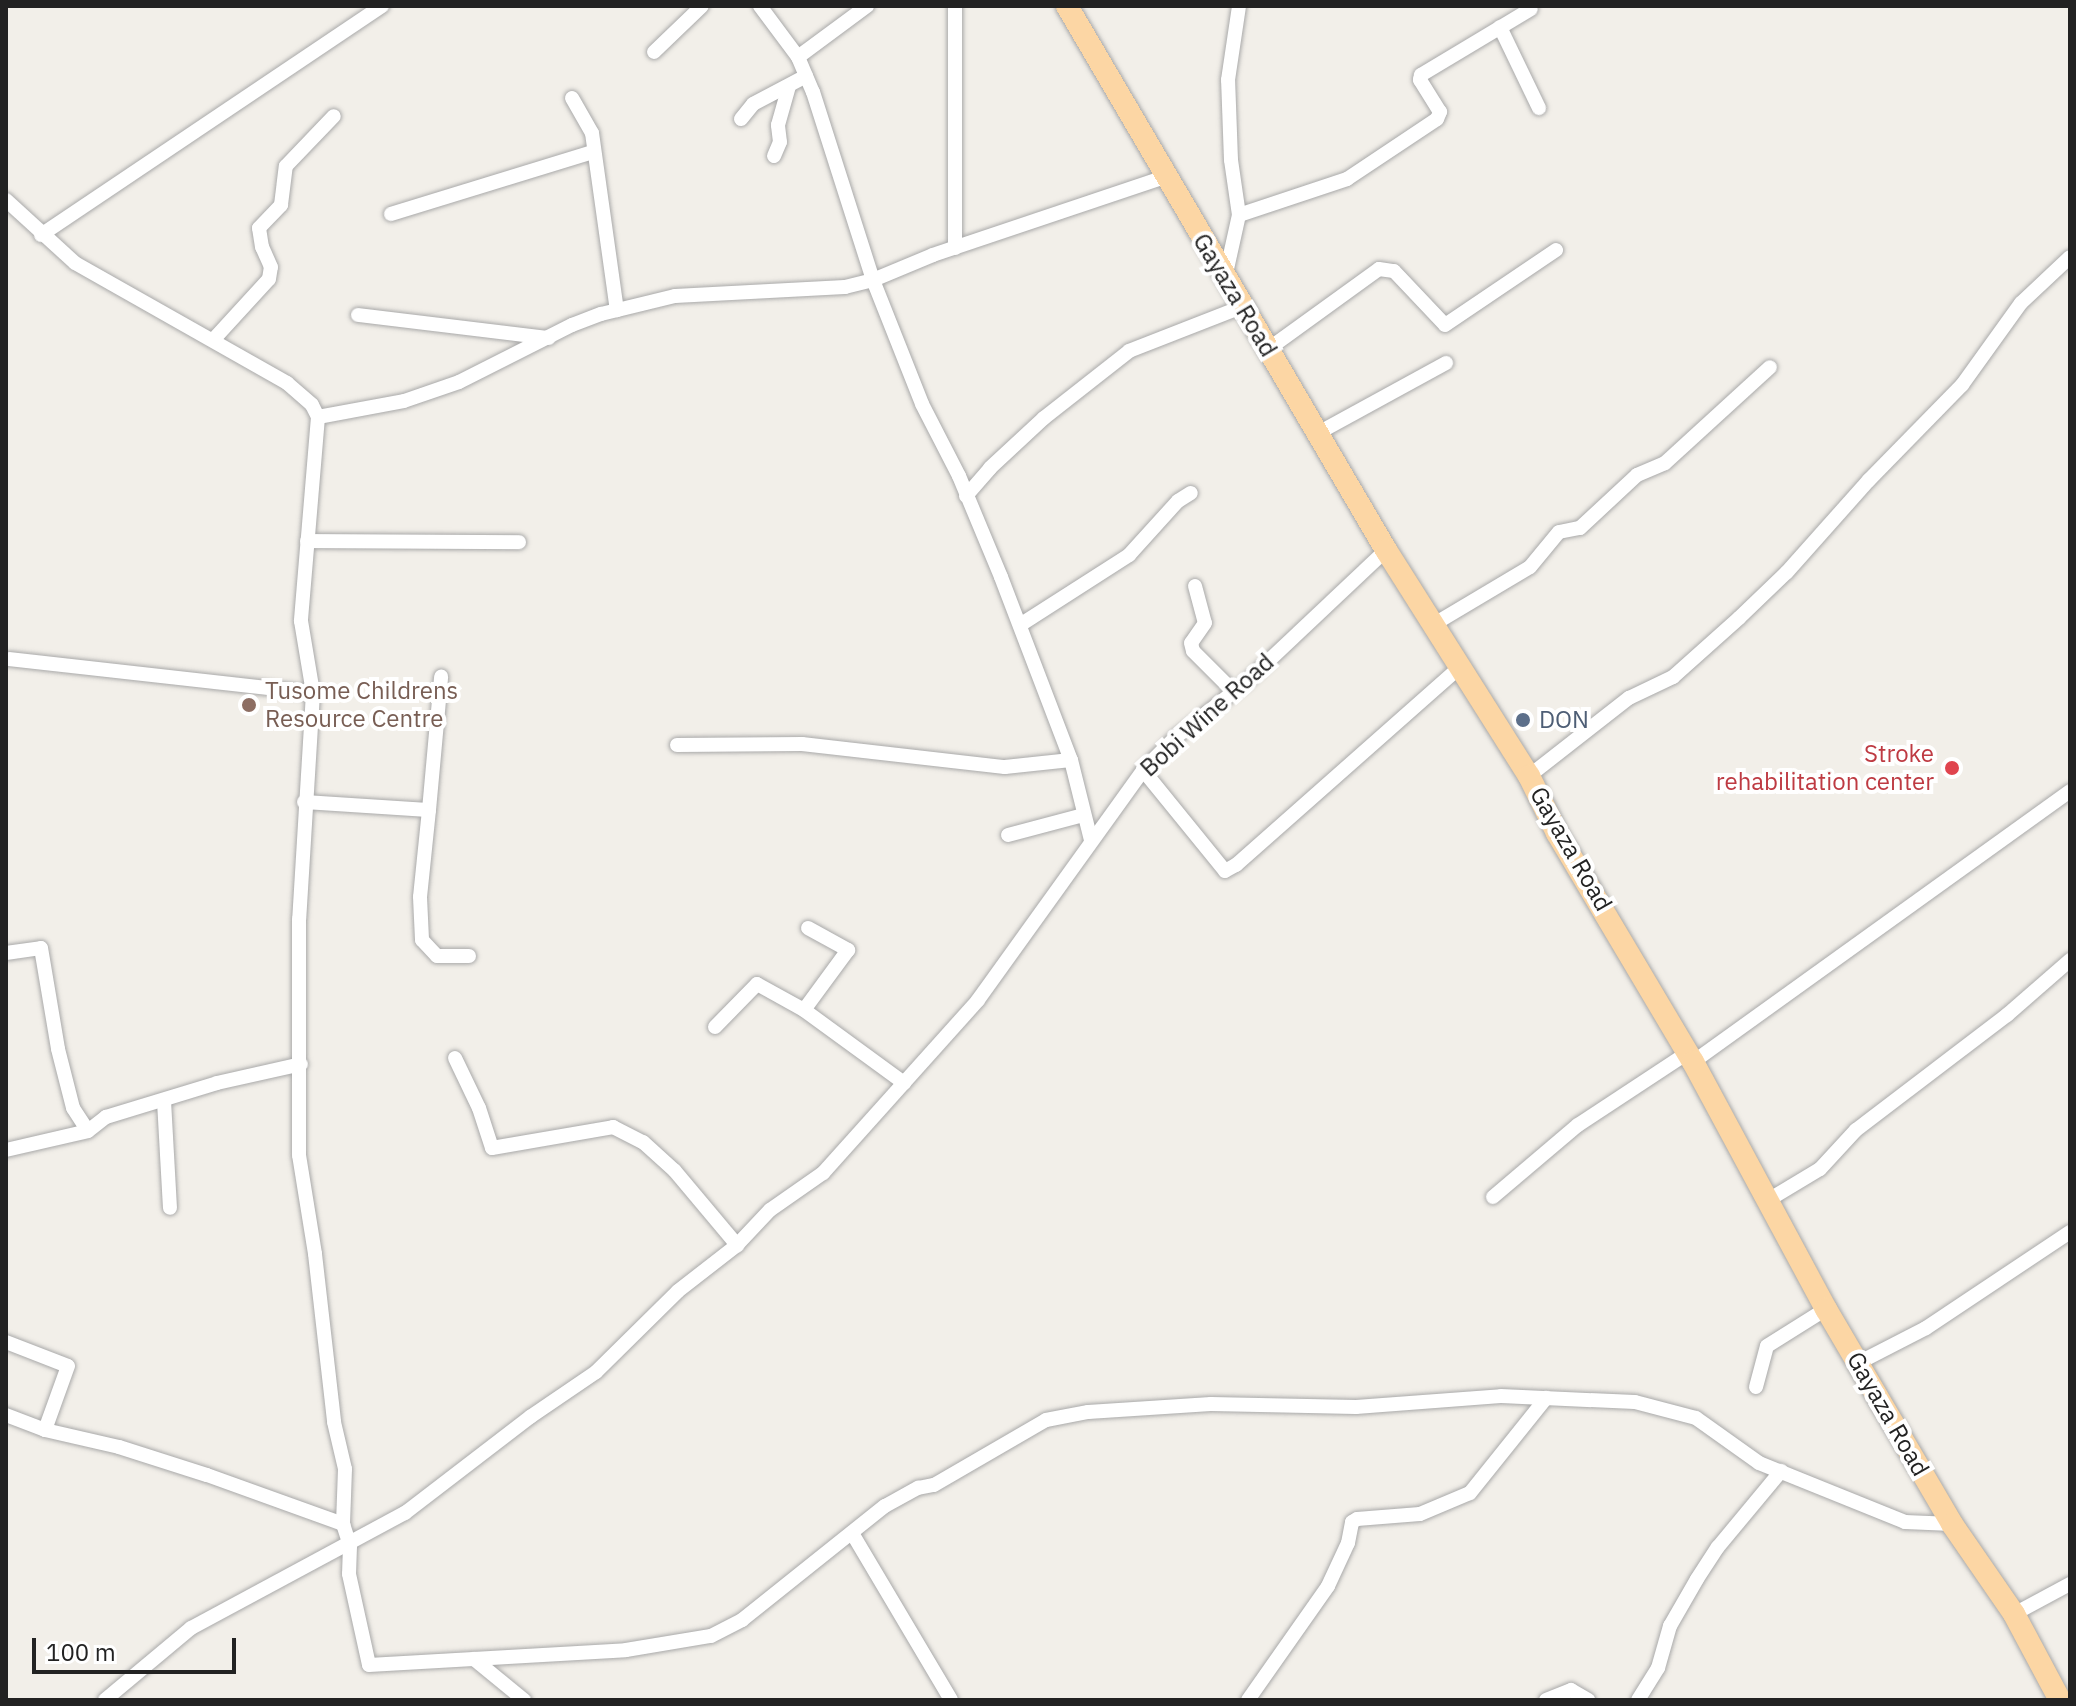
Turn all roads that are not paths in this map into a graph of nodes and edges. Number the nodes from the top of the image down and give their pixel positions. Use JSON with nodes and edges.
{"nodes":[{"id":1,"x":382,"y":6,"type":"edge"},
{"id":2,"x":702,"y":6,"type":"edge"},
{"id":3,"x":760,"y":6,"type":"edge"},
{"id":4,"x":867,"y":6,"type":"edge"},
{"id":5,"x":955,"y":6,"type":"edge"},
{"id":6,"x":1067,"y":6,"type":"edge"},
{"id":7,"x":1239,"y":6,"type":"edge"},
{"id":8,"x":1531,"y":9,"type":"dead end"},
{"id":9,"x":1500,"y":27,"type":"junction"},
{"id":10,"x":654,"y":52,"type":"dead end"},
{"id":11,"x":798,"y":57,"type":"junction"},
{"id":12,"x":806,"y":76,"type":"junction"},
{"id":13,"x":789,"y":86,"type":"junction"},
{"id":14,"x":572,"y":98,"type":"dead end"},
{"id":15,"x":1539,"y":108,"type":"dead end"},
{"id":16,"x":334,"y":116,"type":"dead end"},
{"id":17,"x":741,"y":119,"type":"dead end"},
{"id":18,"x":592,"y":152,"type":"junction"},
{"id":19,"x":774,"y":156,"type":"dead end"},
{"id":20,"x":1165,"y":177,"type":"junction"},
{"id":21,"x":9,"y":210,"type":"edge"},
{"id":22,"x":391,"y":214,"type":"dead end"},
{"id":23,"x":1239,"y":215,"type":"junction"},
{"id":24,"x":41,"y":235,"type":"junction"},
{"id":25,"x":955,"y":248,"type":"junction"},
{"id":26,"x":1556,"y":250,"type":"dead end"},
{"id":27,"x":2070,"y":257,"type":"edge"},
{"id":28,"x":1225,"y":279,"type":"junction"},
{"id":29,"x":873,"y":280,"type":"junction"},
{"id":30,"x":1241,"y":307,"type":"junction"},
{"id":31,"x":617,"y":310,"type":"junction"},
{"id":32,"x":358,"y":315,"type":"dead end"},
{"id":33,"x":550,"y":338,"type":"junction"},
{"id":34,"x":214,"y":339,"type":"junction"},
{"id":35,"x":1267,"y":350,"type":"junction"},
{"id":36,"x":1446,"y":363,"type":"dead end"},
{"id":37,"x":1770,"y":367,"type":"dead end"},
{"id":38,"x":318,"y":417,"type":"junction"},
{"id":39,"x":1318,"y":433,"type":"junction"},
{"id":40,"x":1191,"y":493,"type":"dead end"},
{"id":41,"x":966,"y":496,"type":"junction"},
{"id":42,"x":307,"y":541,"type":"junction"},
{"id":43,"x":519,"y":542,"type":"dead end"},
{"id":44,"x":1386,"y":550,"type":"junction"},
{"id":45,"x":1195,"y":586,"type":"dead end"},
{"id":46,"x":1436,"y":623,"type":"junction"},
{"id":47,"x":1020,"y":625,"type":"junction"},
{"id":48,"x":9,"y":659,"type":"dead end"},
{"id":49,"x":1462,"y":665,"type":"junction"},
{"id":50,"x":441,"y":677,"type":"dead end"},
{"id":51,"x":1234,"y":692,"type":"junction"},
{"id":52,"x":313,"y":693,"type":"junction"},
{"id":53,"x":677,"y":745,"type":"dead end"},
{"id":54,"x":1071,"y":760,"type":"junction"},
{"id":55,"x":1143,"y":770,"type":"junction"},
{"id":56,"x":1529,"y":776,"type":"junction"},
{"id":57,"x":2070,"y":791,"type":"edge"},
{"id":58,"x":304,"y":802,"type":"junction"},
{"id":59,"x":429,"y":810,"type":"junction"},
{"id":60,"x":1083,"y":815,"type":"junction"},
{"id":61,"x":1008,"y":835,"type":"dead end"},
{"id":62,"x":1091,"y":840,"type":"junction"},
{"id":63,"x":808,"y":928,"type":"dead end"},
{"id":64,"x":6,"y":953,"type":"edge"},
{"id":65,"x":469,"y":956,"type":"dead end"},
{"id":66,"x":2070,"y":960,"type":"edge"},
{"id":67,"x":804,"y":1010,"type":"junction"},
{"id":68,"x":715,"y":1027,"type":"dead end"},
{"id":69,"x":455,"y":1058,"type":"dead end"},
{"id":70,"x":1690,"y":1058,"type":"junction"},
{"id":71,"x":301,"y":1064,"type":"junction"},
{"id":72,"x":904,"y":1083,"type":"junction"},
{"id":73,"x":164,"y":1101,"type":"junction"},
{"id":74,"x":88,"y":1131,"type":"junction"},
{"id":75,"x":6,"y":1150,"type":"edge"},
{"id":76,"x":1493,"y":1197,"type":"dead end"},
{"id":77,"x":1765,"y":1202,"type":"junction"},
{"id":78,"x":170,"y":1208,"type":"dead end"},
{"id":79,"x":2070,"y":1232,"type":"edge"},
{"id":80,"x":737,"y":1245,"type":"junction"},
{"id":81,"x":1826,"y":1309,"type":"junction"},
{"id":82,"x":6,"y":1342,"type":"edge"},
{"id":83,"x":1858,"y":1363,"type":"junction"},
{"id":84,"x":1756,"y":1387,"type":"dead end"},
{"id":85,"x":1546,"y":1398,"type":"junction"},
{"id":86,"x":6,"y":1415,"type":"edge"},
{"id":87,"x":45,"y":1430,"type":"junction"},
{"id":88,"x":1781,"y":1471,"type":"junction"},
{"id":89,"x":343,"y":1524,"type":"junction"},
{"id":90,"x":1952,"y":1524,"type":"junction"},
{"id":91,"x":852,"y":1533,"type":"junction"},
{"id":92,"x":350,"y":1546,"type":"junction"},
{"id":93,"x":2070,"y":1584,"type":"edge"},
{"id":94,"x":2014,"y":1614,"type":"junction"},
{"id":95,"x":474,"y":1659,"type":"junction"},
{"id":96,"x":105,"y":1700,"type":"edge"},
{"id":97,"x":524,"y":1700,"type":"edge"},
{"id":98,"x":951,"y":1700,"type":"edge"},
{"id":99,"x":1248,"y":1700,"type":"edge"},
{"id":100,"x":1546,"y":1700,"type":"edge"},
{"id":101,"x":1588,"y":1700,"type":"edge"},
{"id":102,"x":1638,"y":1700,"type":"edge"},
{"id":103,"x":2060,"y":1700,"type":"edge"}],
"edges":[{"from":1,"to":24,"type":"street"},
{"from":2,"to":10,"type":"street"},
{"from":3,"to":11,"type":"street"},
{"from":4,"to":11,"type":"street"},
{"from":5,"to":25,"type":"street"},
{"from":6,"to":20,"type":"main road","name":"Gayaza Road"},
{"from":7,"to":23,"type":"street"},
{"from":8,"to":9,"type":"street"},
{"from":9,"to":15,"type":"street"},
{"from":9,"to":23,"type":"street"},
{"from":11,"to":12,"type":"street"},
{"from":12,"to":13,"type":"street"},
{"from":12,"to":29,"type":"street"},
{"from":13,"to":17,"type":"street"},
{"from":13,"to":19,"type":"street"},
{"from":14,"to":18,"type":"street"},
{"from":16,"to":34,"type":"street"},
{"from":18,"to":22,"type":"street"},
{"from":18,"to":31,"type":"street"},
{"from":20,"to":25,"type":"street"},
{"from":20,"to":28,"type":"main road","name":"Gayaza Road"},
{"from":21,"to":24,"type":"street"},
{"from":23,"to":28,"type":"street"},
{"from":24,"to":34,"type":"street"},
{"from":25,"to":29,"type":"street"},
{"from":26,"to":35,"type":"street"},
{"from":27,"to":56,"type":"street"},
{"from":28,"to":30,"type":"main road","name":"Gayaza Road"},
{"from":29,"to":31,"type":"street"},
{"from":29,"to":41,"type":"street"},
{"from":30,"to":35,"type":"main road","name":"Gayaza Road"},
{"from":30,"to":41,"type":"street"},
{"from":31,"to":33,"type":"street"},
{"from":32,"to":33,"type":"street"},
{"from":33,"to":38,"type":"street"},
{"from":34,"to":38,"type":"street"},
{"from":35,"to":39,"type":"main road","name":"Gayaza Road"},
{"from":36,"to":39,"type":"street"},
{"from":37,"to":46,"type":"street"},
{"from":38,"to":42,"type":"street"},
{"from":39,"to":44,"type":"main road","name":"Gayaza Road"},
{"from":40,"to":47,"type":"street"},
{"from":41,"to":47,"type":"street"},
{"from":42,"to":43,"type":"street"},
{"from":42,"to":52,"type":"street"},
{"from":44,"to":46,"type":"main road","name":"Gayaza Road"},
{"from":44,"to":51,"type":"street","name":"Bobi Wine Road"},
{"from":45,"to":51,"type":"street"},
{"from":46,"to":49,"type":"main road","name":"Gayaza Road"},
{"from":47,"to":54,"type":"street"},
{"from":48,"to":52,"type":"street"},
{"from":49,"to":55,"type":"street"},
{"from":49,"to":56,"type":"main road","name":"Gayaza Road"},
{"from":50,"to":59,"type":"street"},
{"from":51,"to":55,"type":"street","name":"Bobi Wine Road"},
{"from":52,"to":58,"type":"street"},
{"from":53,"to":54,"type":"street"},
{"from":54,"to":60,"type":"street"},
{"from":55,"to":62,"type":"street","name":"Bobi Wine Road"},
{"from":56,"to":70,"type":"main road","name":"Gayaza Road"},
{"from":57,"to":70,"type":"street"},
{"from":58,"to":59,"type":"street"},
{"from":58,"to":71,"type":"street"},
{"from":59,"to":65,"type":"street"},
{"from":60,"to":61,"type":"street"},
{"from":60,"to":62,"type":"street"},
{"from":62,"to":72,"type":"street","name":"Bobi Wine Road"},
{"from":63,"to":67,"type":"street"},
{"from":64,"to":74,"type":"street"},
{"from":66,"to":77,"type":"street"},
{"from":67,"to":68,"type":"street"},
{"from":67,"to":72,"type":"street"},
{"from":69,"to":80,"type":"street"},
{"from":70,"to":76,"type":"street"},
{"from":70,"to":77,"type":"main road","name":"Gayaza Road"},
{"from":71,"to":73,"type":"street"},
{"from":71,"to":89,"type":"street"},
{"from":72,"to":80,"type":"street","name":"Bobi Wine Road"},
{"from":73,"to":74,"type":"street"},
{"from":73,"to":78,"type":"street"},
{"from":74,"to":75,"type":"street"},
{"from":77,"to":81,"type":"main road","name":"Gayaza Road"},
{"from":79,"to":83,"type":"street"},
{"from":80,"to":92,"type":"street","name":"Bobi Wine Road"},
{"from":81,"to":83,"type":"main road","name":"Gayaza Road"},
{"from":81,"to":84,"type":"street"},
{"from":82,"to":87,"type":"street"},
{"from":83,"to":90,"type":"main road","name":"Gayaza Road"},
{"from":85,"to":88,"type":"street"},
{"from":85,"to":91,"type":"street"},
{"from":85,"to":99,"type":"street"},
{"from":86,"to":87,"type":"street"},
{"from":87,"to":89,"type":"street"},
{"from":88,"to":90,"type":"street"},
{"from":88,"to":102,"type":"street"},
{"from":89,"to":92,"type":"street"},
{"from":90,"to":94,"type":"main road","name":"Gayaza Road"},
{"from":91,"to":95,"type":"street"},
{"from":91,"to":98,"type":"street"},
{"from":92,"to":95,"type":"street"},
{"from":92,"to":96,"type":"street","name":"Bobi Wine Road"},
{"from":93,"to":94,"type":"street"},
{"from":94,"to":103,"type":"main road","name":"Gayaza Road"},
{"from":95,"to":97,"type":"street"},
{"from":100,"to":101,"type":"street"}]}
